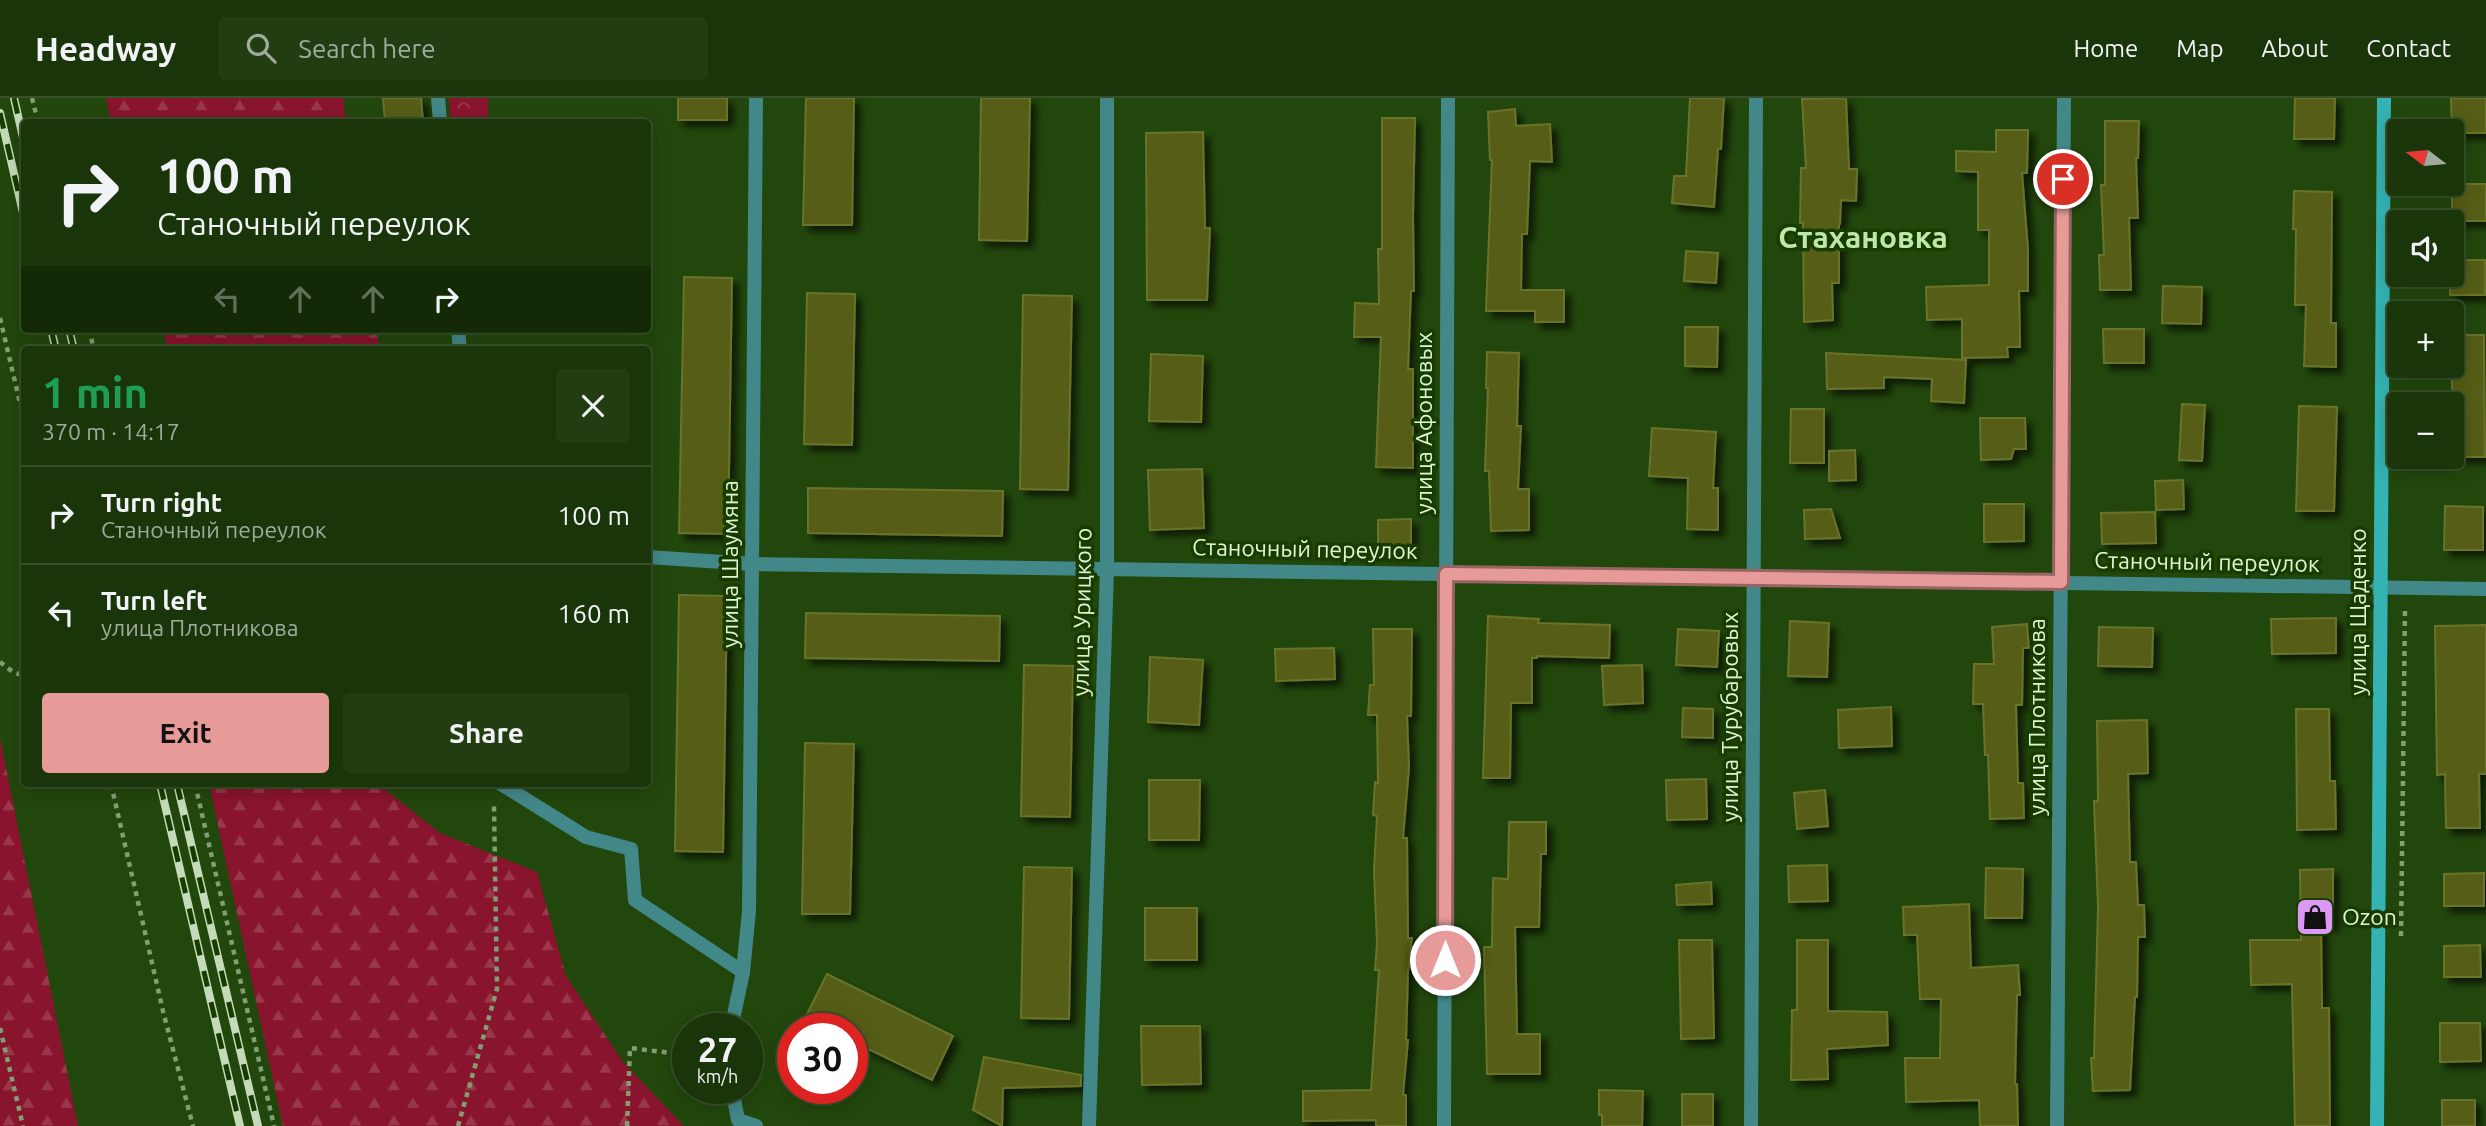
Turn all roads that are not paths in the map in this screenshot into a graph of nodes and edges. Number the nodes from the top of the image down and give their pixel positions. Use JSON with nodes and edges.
{"nodes":[{"id":1,"x":438,"y":98,"type":"edge"},
{"id":2,"x":756,"y":98,"type":"edge"},
{"id":3,"x":1107,"y":98,"type":"edge"},
{"id":4,"x":1448,"y":98,"type":"edge"},
{"id":5,"x":1756,"y":98,"type":"edge"},
{"id":6,"x":2064,"y":98,"type":"edge"},
{"id":7,"x":2384,"y":98,"type":"edge"},
{"id":8,"x":440,"y":119,"type":"edge"},
{"id":9,"x":651,"y":557,"type":"edge"},
{"id":10,"x":752,"y":564,"type":"junction"},
{"id":11,"x":1107,"y":569,"type":"junction"},
{"id":12,"x":1446,"y":574,"type":"junction"},
{"id":13,"x":1754,"y":579,"type":"junction"},
{"id":14,"x":2061,"y":582,"type":"junction"},
{"id":15,"x":2381,"y":588,"type":"junction"},
{"id":16,"x":2486,"y":589,"type":"edge"},
{"id":17,"x":506,"y":787,"type":"edge"},
{"id":18,"x":743,"y":972,"type":"junction"},
{"id":19,"x":734,"y":1013,"type":"edge"},
{"id":20,"x":735,"y":1104,"type":"edge"},
{"id":21,"x":755,"y":1126,"type":"edge"},
{"id":22,"x":1089,"y":1126,"type":"edge"},
{"id":23,"x":1444,"y":1126,"type":"edge"},
{"id":24,"x":1751,"y":1126,"type":"edge"},
{"id":25,"x":2057,"y":1126,"type":"edge"},
{"id":26,"x":2377,"y":1126,"type":"edge"}],
"edges":[{"from":1,"to":8,"type":"street"},
{"from":2,"to":10,"type":"street","name":"улица Шаумяна"},
{"from":3,"to":11,"type":"street","name":"улица Урицкого"},
{"from":4,"to":12,"type":"street","name":"улица Афоновых"},
{"from":5,"to":13,"type":"street","name":"улица Турубаровых"},
{"from":6,"to":14,"type":"street","name":"улица Плотникова"},
{"from":7,"to":15,"type":"street","name":"улица Щаденко"},
{"from":9,"to":10,"type":"street","name":"Станочный переулок"},
{"from":10,"to":11,"type":"street","name":"Станочный переулок"},
{"from":10,"to":18,"type":"street","name":"улица Шаумяна"},
{"from":11,"to":12,"type":"street","name":"Станочный переулок"},
{"from":11,"to":22,"type":"street","name":"улица Урицкого"},
{"from":12,"to":13,"type":"street","name":"Станочный переулок"},
{"from":12,"to":23,"type":"street","name":"улица Афоновых"},
{"from":13,"to":14,"type":"street","name":"Станочный переулок"},
{"from":13,"to":24,"type":"street","name":"улица Турубаровых"},
{"from":14,"to":15,"type":"street","name":"Станочный переулок"},
{"from":14,"to":25,"type":"street","name":"улица Плотникова"},
{"from":15,"to":16,"type":"street","name":"Станочный переулок"},
{"from":15,"to":26,"type":"street","name":"улица Щаденко"},
{"from":17,"to":18,"type":"street"},
{"from":18,"to":19,"type":"street","name":"улица Шаумяна"},
{"from":20,"to":21,"type":"street"}]}
